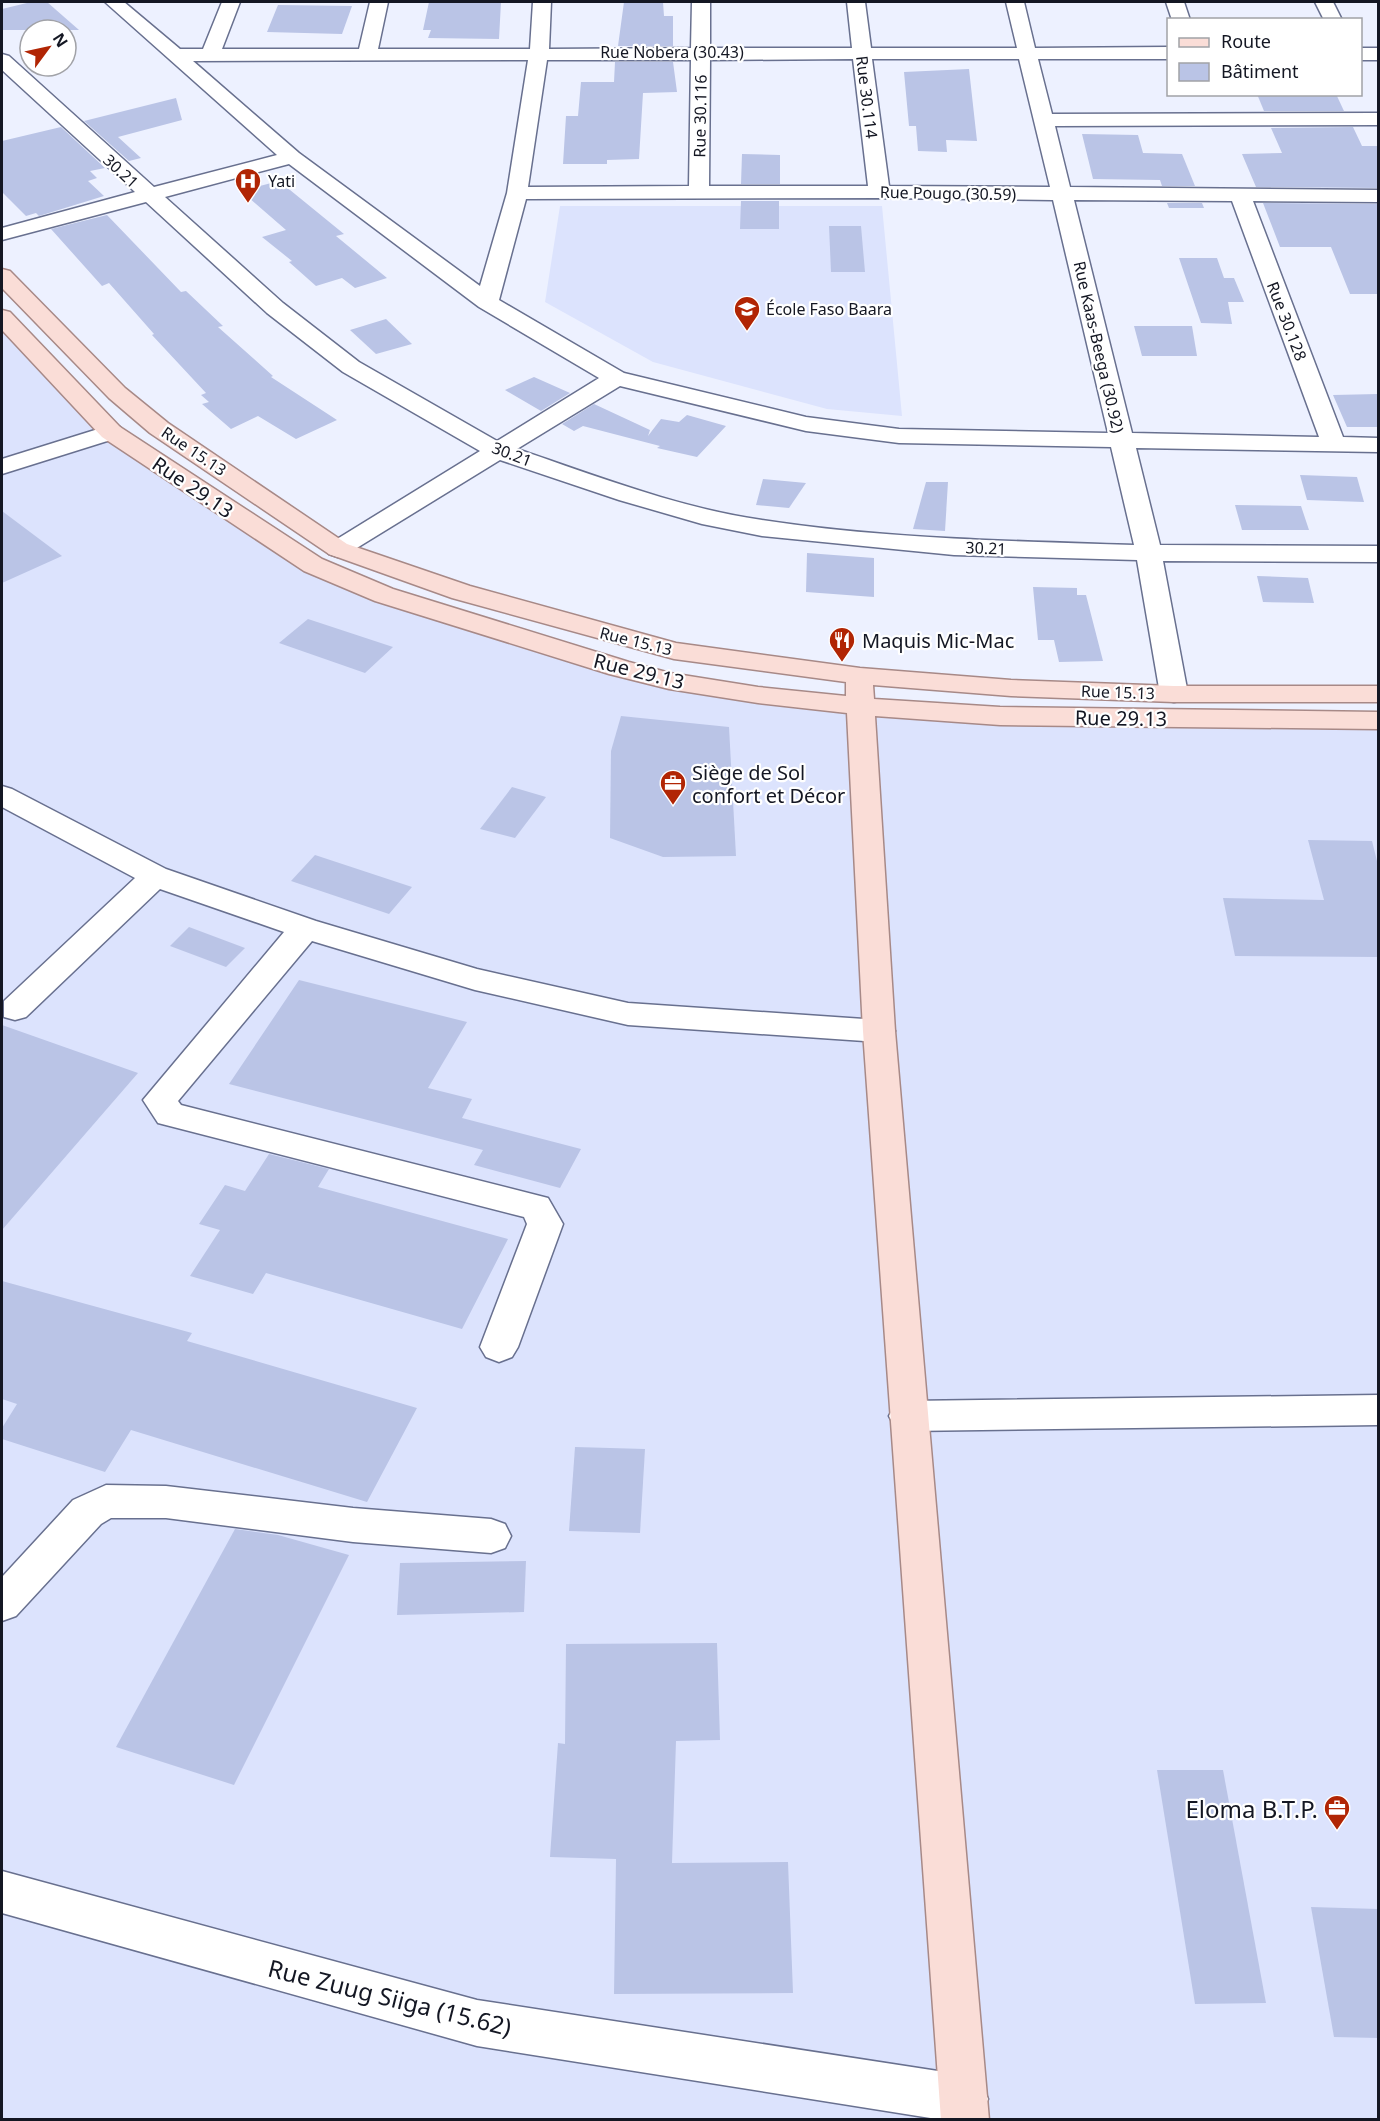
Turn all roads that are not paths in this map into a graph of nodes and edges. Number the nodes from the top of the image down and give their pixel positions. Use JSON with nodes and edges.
{"nodes":[{"id":1,"x":114,"y":2,"type":"edge"},
{"id":2,"x":231,"y":2,"type":"edge"},
{"id":3,"x":379,"y":2,"type":"edge"},
{"id":4,"x":542,"y":2,"type":"edge"},
{"id":5,"x":701,"y":2,"type":"edge"},
{"id":6,"x":856,"y":2,"type":"edge"},
{"id":7,"x":1015,"y":2,"type":"edge"},
{"id":8,"x":1175,"y":2,"type":"edge"},
{"id":9,"x":1324,"y":2,"type":"edge"},
{"id":10,"x":1180,"y":18,"type":"edge"},
{"id":11,"x":1332,"y":18,"type":"edge"},
{"id":12,"x":701,"y":52,"type":"junction"},
{"id":13,"x":539,"y":53,"type":"junction"},
{"id":14,"x":861,"y":53,"type":"junction"},
{"id":15,"x":1028,"y":53,"type":"junction"},
{"id":16,"x":1167,"y":53,"type":"edge"},
{"id":17,"x":211,"y":54,"type":"junction"},
{"id":18,"x":367,"y":54,"type":"junction"},
{"id":19,"x":1362,"y":54,"type":"edge"},
{"id":20,"x":1378,"y":54,"type":"edge"},
{"id":21,"x":176,"y":55,"type":"junction"},
{"id":22,"x":2,"y":60,"type":"edge"},
{"id":23,"x":1378,"y":119,"type":"edge"},
{"id":24,"x":1045,"y":120,"type":"junction"},
{"id":25,"x":292,"y":157,"type":"junction"},
{"id":26,"x":879,"y":192,"type":"junction"},
{"id":27,"x":517,"y":193,"type":"junction"},
{"id":28,"x":699,"y":194,"type":"junction"},
{"id":29,"x":1064,"y":194,"type":"junction"},
{"id":30,"x":147,"y":195,"type":"junction"},
{"id":31,"x":1241,"y":196,"type":"junction"},
{"id":32,"x":1378,"y":196,"type":"edge"},
{"id":33,"x":2,"y":234,"type":"edge"},
{"id":34,"x":2,"y":276,"type":"edge"},
{"id":35,"x":487,"y":302,"type":"junction"},
{"id":36,"x":2,"y":316,"type":"edge"},
{"id":37,"x":616,"y":378,"type":"junction"},
{"id":38,"x":111,"y":432,"type":"junction"},
{"id":39,"x":1121,"y":442,"type":"junction"},
{"id":40,"x":1334,"y":445,"type":"junction"},
{"id":41,"x":1378,"y":445,"type":"edge"},
{"id":42,"x":498,"y":452,"type":"junction"},
{"id":43,"x":2,"y":467,"type":"edge"},
{"id":44,"x":338,"y":549,"type":"junction"},
{"id":45,"x":1149,"y":553,"type":"junction"},
{"id":46,"x":1378,"y":554,"type":"edge"},
{"id":47,"x":859,"y":691,"type":"junction"},
{"id":48,"x":1174,"y":694,"type":"junction"},
{"id":49,"x":1378,"y":694,"type":"edge"},
{"id":50,"x":1378,"y":720,"type":"edge"},
{"id":51,"x":2,"y":795,"type":"edge"},
{"id":52,"x":155,"y":876,"type":"junction"},
{"id":53,"x":305,"y":928,"type":"junction"},
{"id":54,"x":15,"y":1008,"type":"dead end"},
{"id":55,"x":879,"y":1030,"type":"junction"},
{"id":56,"x":499,"y":1347,"type":"dead end"},
{"id":57,"x":1378,"y":1410,"type":"edge"},
{"id":58,"x":908,"y":1416,"type":"junction"},
{"id":59,"x":491,"y":1536,"type":"dead end"},
{"id":60,"x":2,"y":1604,"type":"edge"},
{"id":61,"x":2,"y":1892,"type":"edge"},
{"id":62,"x":964,"y":2109,"type":"edge"}],
"edges":[{"from":1,"to":21,"type":"street"},
{"from":2,"to":17,"type":"street"},
{"from":3,"to":18,"type":"street"},
{"from":4,"to":13,"type":"street"},
{"from":5,"to":12,"type":"street","name":"Rue 30.116"},
{"from":6,"to":14,"type":"street","name":"Rue 30.114"},
{"from":7,"to":15,"type":"street","name":"Rue Kaas-Beega (30.92)"},
{"from":8,"to":10,"type":"street"},
{"from":9,"to":11,"type":"street"},
{"from":12,"to":13,"type":"street","name":"Rue Nobera (30.43)"},
{"from":12,"to":14,"type":"street","name":"Rue Nobera (30.43)"},
{"from":12,"to":28,"type":"street","name":"Rue 30.116"},
{"from":13,"to":18,"type":"street","name":"Rue Nobera (30.43)"},
{"from":13,"to":27,"type":"street"},
{"from":14,"to":15,"type":"street","name":"Rue Nobera (30.43)"},
{"from":14,"to":26,"type":"street","name":"Rue 30.114"},
{"from":15,"to":16,"type":"street","name":"Rue Nobera (30.43)"},
{"from":15,"to":24,"type":"street","name":"Rue Kaas-Beega (30.92)"},
{"from":17,"to":18,"type":"street","name":"Rue Nobera (30.43)"},
{"from":17,"to":21,"type":"street","name":"Rue Nobera (30.43)"},
{"from":19,"to":20,"type":"street"},
{"from":21,"to":25,"type":"street"},
{"from":22,"to":30,"type":"street","name":"30.21","number":"30.21"},
{"from":23,"to":24,"type":"street"},
{"from":24,"to":29,"type":"street","name":"Rue Kaas-Beega (30.92)"},
{"from":25,"to":30,"type":"street"},
{"from":25,"to":35,"type":"street"},
{"from":26,"to":28,"type":"street","name":"Rue Pougo (30.59)"},
{"from":26,"to":29,"type":"street","name":"Rue Pougo (30.59)"},
{"from":27,"to":28,"type":"street","name":"Rue Pougo (30.59)"},
{"from":27,"to":35,"type":"street"},
{"from":29,"to":31,"type":"street","name":"Rue Pougo (30.59)"},
{"from":29,"to":39,"type":"street","name":"Rue Kaas-Beega (30.92)"},
{"from":30,"to":33,"type":"street"},
{"from":30,"to":42,"type":"street","name":"30.21","number":"30.21"},
{"from":31,"to":32,"type":"street","name":"Rue Pougo (30.59)"},
{"from":31,"to":40,"type":"street","name":"Rue 30.128"},
{"from":34,"to":44,"type":"main road","name":"Rue 15.13"},
{"from":35,"to":37,"type":"street"},
{"from":36,"to":38,"type":"main road","name":"Rue 29.13"},
{"from":37,"to":39,"type":"street"},
{"from":37,"to":42,"type":"street"},
{"from":38,"to":43,"type":"street"},
{"from":38,"to":47,"type":"main road","name":"Rue 29.13"},
{"from":39,"to":40,"type":"street"},
{"from":39,"to":45,"type":"street","name":"Rue Kaas-Beega (30.92)"},
{"from":40,"to":41,"type":"street"},
{"from":42,"to":44,"type":"street"},
{"from":42,"to":45,"type":"street","name":"30.21","number":"30.21"},
{"from":44,"to":47,"type":"main road","name":"Rue 15.13"},
{"from":45,"to":46,"type":"street","number":"30.21"},
{"from":45,"to":48,"type":"street","name":"Rue Kaas-Beega (30.92)"},
{"from":47,"to":48,"type":"main road","name":"Rue 15.13"},
{"from":47,"to":50,"type":"main road","name":"Rue 29.13"},
{"from":47,"to":55,"type":"main road"},
{"from":48,"to":49,"type":"main road","name":"Rue 15.13"},
{"from":51,"to":52,"type":"street"},
{"from":52,"to":53,"type":"street"},
{"from":52,"to":54,"type":"street"},
{"from":53,"to":55,"type":"street"},
{"from":53,"to":56,"type":"street"},
{"from":55,"to":58,"type":"main road"},
{"from":57,"to":58,"type":"street"},
{"from":58,"to":62,"type":"main road"},
{"from":59,"to":60,"type":"street"},
{"from":61,"to":62,"type":"street","name":"Rue Zuug Siiga (15.62)"}]}
